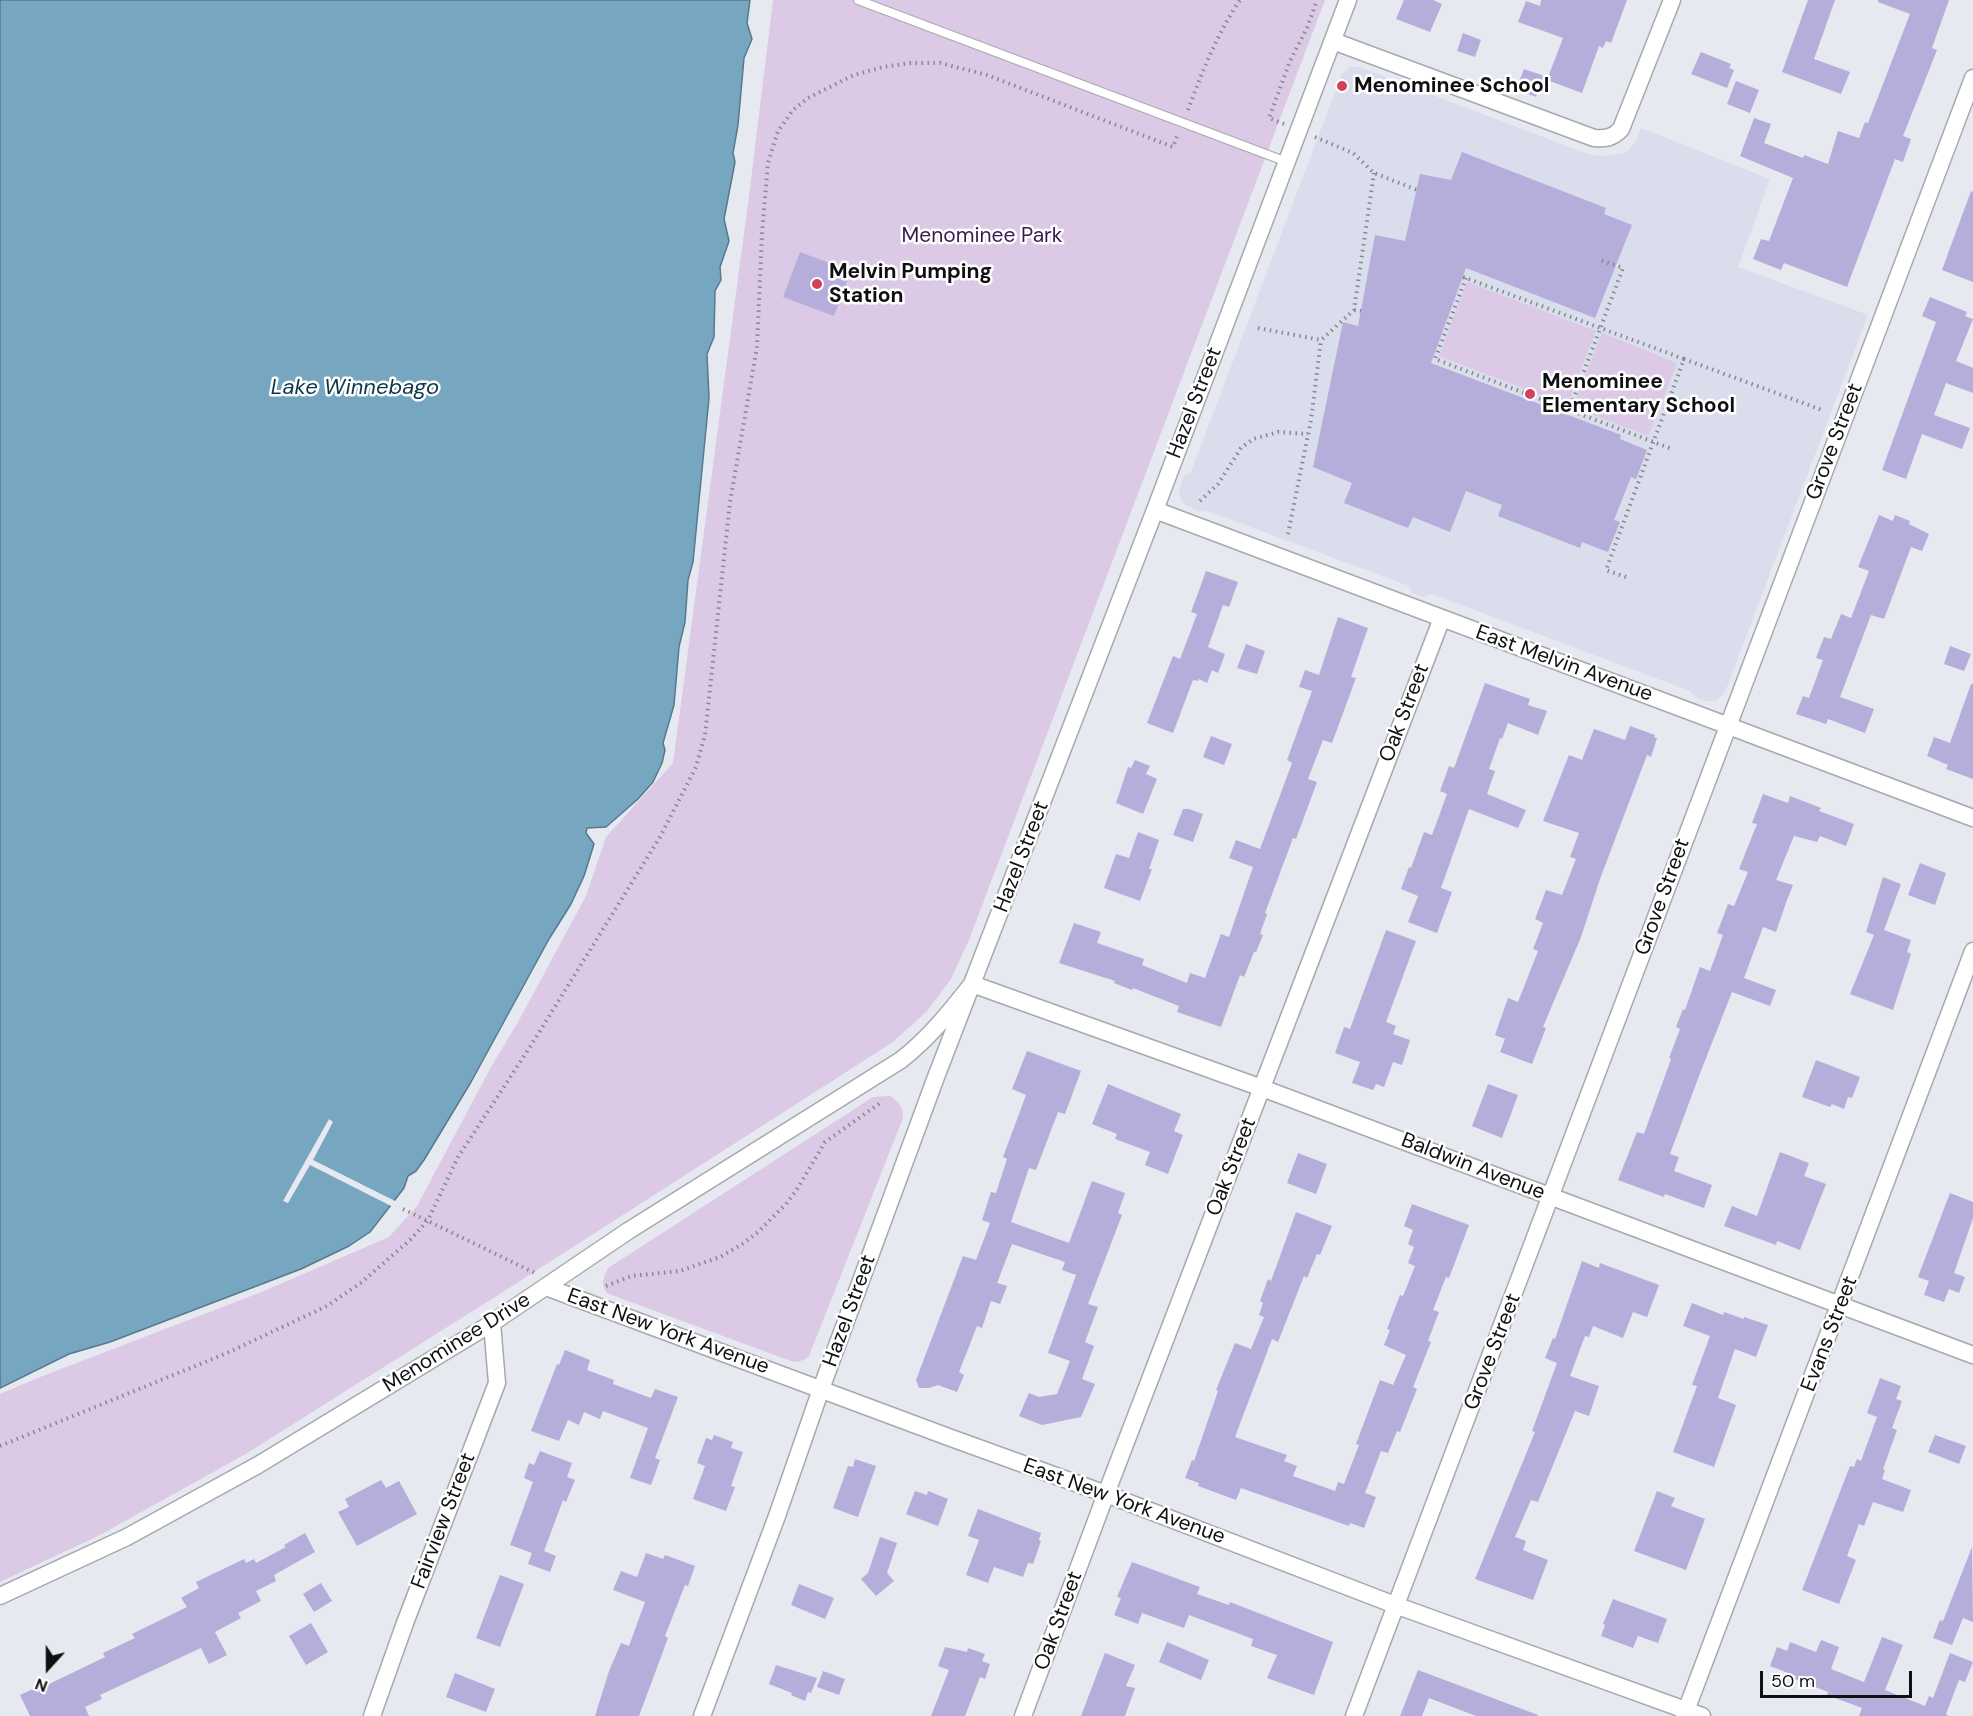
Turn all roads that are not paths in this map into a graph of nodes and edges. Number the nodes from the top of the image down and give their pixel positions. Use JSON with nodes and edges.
{"nodes":[{"id":1,"x":858,"y":0,"type":"edge"},
{"id":2,"x":1348,"y":0,"type":"edge"},
{"id":3,"x":1672,"y":0,"type":"edge"},
{"id":4,"x":1333,"y":41,"type":"junction"},
{"id":5,"x":1973,"y":78,"type":"edge"},
{"id":6,"x":1287,"y":162,"type":"junction"},
{"id":7,"x":1155,"y":510,"type":"junction"},
{"id":8,"x":1442,"y":618,"type":"junction"},
{"id":9,"x":1728,"y":724,"type":"junction"},
{"id":10,"x":1973,"y":818,"type":"edge"},
{"id":11,"x":1973,"y":951,"type":"edge"},
{"id":12,"x":972,"y":984,"type":"junction"},
{"id":13,"x":1262,"y":1088,"type":"junction"},
{"id":14,"x":1552,"y":1197,"type":"junction"},
{"id":15,"x":548,"y":1285,"type":"junction"},
{"id":16,"x":1841,"y":1305,"type":"junction"},
{"id":17,"x":492,"y":1323,"type":"junction"},
{"id":18,"x":1973,"y":1355,"type":"edge"},
{"id":19,"x":821,"y":1389,"type":"junction"},
{"id":20,"x":1106,"y":1494,"type":"junction"},
{"id":21,"x":0,"y":1596,"type":"edge"},
{"id":22,"x":1395,"y":1605,"type":"junction"},
{"id":23,"x":1691,"y":1714,"type":"edge"},
{"id":24,"x":372,"y":1716,"type":"edge"},
{"id":25,"x":702,"y":1716,"type":"edge"},
{"id":26,"x":1023,"y":1716,"type":"edge"},
{"id":27,"x":1354,"y":1716,"type":"edge"}],
"edges":[{"from":1,"to":6,"type":"lane"},
{"from":2,"to":4,"type":"street","name":"Hazel Street"},
{"from":3,"to":4,"type":"street"},
{"from":4,"to":6,"type":"street","name":"Hazel Street"},
{"from":5,"to":9,"type":"street","name":"Grove Street"},
{"from":6,"to":7,"type":"street","name":"Hazel Street"},
{"from":7,"to":8,"type":"street","name":"East Melvin Avenue"},
{"from":7,"to":12,"type":"street","name":"Hazel Street"},
{"from":8,"to":9,"type":"street","name":"East Melvin Avenue"},
{"from":8,"to":13,"type":"street","name":"Oak Street"},
{"from":9,"to":10,"type":"street","name":"East Melvin Avenue"},
{"from":9,"to":14,"type":"street","name":"Grove Street"},
{"from":11,"to":16,"type":"street","name":"Evans Street"},
{"from":12,"to":13,"type":"street","name":"Baldwin Avenue"},
{"from":12,"to":15,"type":"street","name":"Menominee Drive"},
{"from":12,"to":19,"type":"street","name":"Hazel Street"},
{"from":13,"to":14,"type":"street","name":"Baldwin Avenue"},
{"from":13,"to":20,"type":"street","name":"Oak Street"},
{"from":14,"to":16,"type":"street","name":"Baldwin Avenue"},
{"from":14,"to":22,"type":"street","name":"Grove Street"},
{"from":15,"to":17,"type":"street","name":"Menominee Drive"},
{"from":15,"to":19,"type":"street","name":"East New York Avenue"},
{"from":16,"to":18,"type":"street","name":"Baldwin Avenue"},
{"from":16,"to":23,"type":"street","name":"Evans Street"},
{"from":17,"to":21,"type":"street","name":"Menominee Drive"},
{"from":17,"to":24,"type":"street","name":"Fairview Street"},
{"from":19,"to":20,"type":"street","name":"East New York Avenue"},
{"from":19,"to":25,"type":"street","name":"Hazel Street"},
{"from":20,"to":22,"type":"street","name":"East New York Avenue"},
{"from":20,"to":26,"type":"street","name":"Oak Street"},
{"from":22,"to":23,"type":"street","name":"East New York Avenue"},
{"from":22,"to":27,"type":"street","name":"Grove Street"}]}
